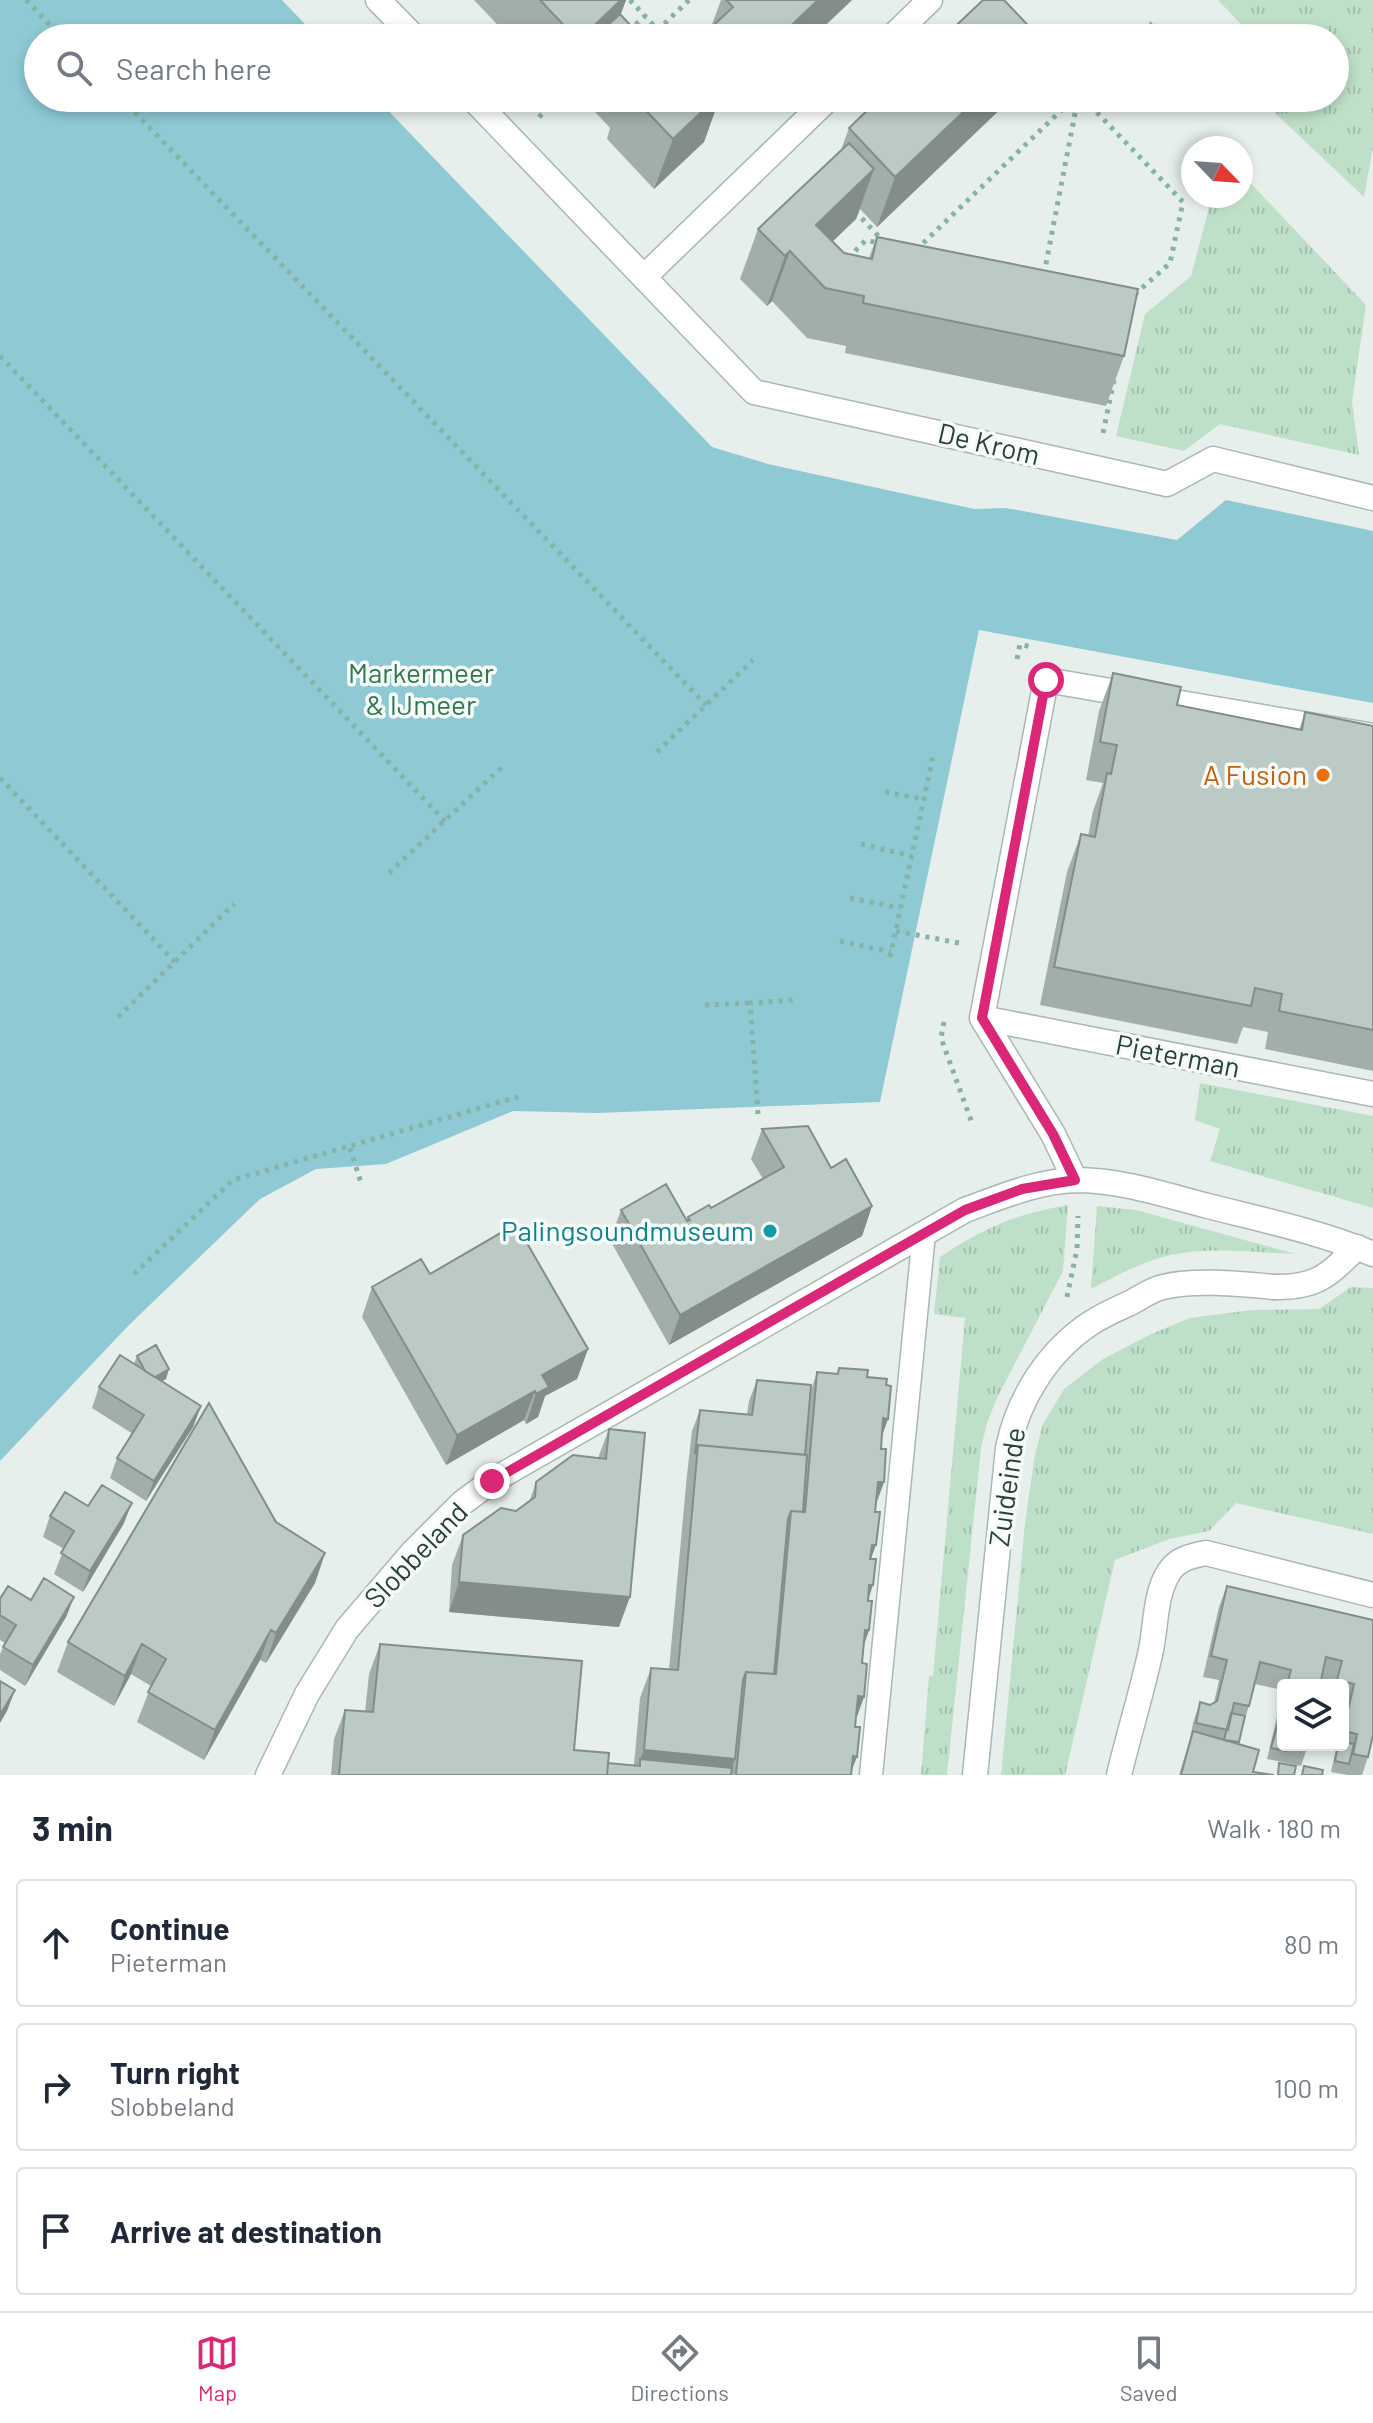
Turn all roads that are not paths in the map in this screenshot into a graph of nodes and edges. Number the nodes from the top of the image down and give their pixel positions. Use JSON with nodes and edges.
{"nodes":[{"id":1,"x":378,"y":0,"type":"edge"},
{"id":2,"x":930,"y":0,"type":"edge"},
{"id":3,"x":401,"y":24,"type":"edge"},
{"id":4,"x":905,"y":24,"type":"edge"},
{"id":5,"x":485,"y":112,"type":"edge"},
{"id":6,"x":815,"y":112,"type":"edge"},
{"id":7,"x":644,"y":277,"type":"junction"},
{"id":8,"x":1373,"y":498,"type":"edge"},
{"id":9,"x":1373,"y":736,"type":"edge"},
{"id":10,"x":982,"y":1018,"type":"junction"},
{"id":11,"x":1373,"y":1094,"type":"edge"},
{"id":12,"x":1075,"y":1180,"type":"junction"},
{"id":13,"x":1133,"y":1186,"type":"joint"},
{"id":14,"x":924,"y":1233,"type":"junction"},
{"id":15,"x":1365,"y":1250,"type":"edge"},
{"id":16,"x":1373,"y":1595,"type":"edge"},
{"id":17,"x":268,"y":1775,"type":"edge"},
{"id":18,"x":871,"y":1775,"type":"edge"},
{"id":19,"x":975,"y":1775,"type":"edge"},
{"id":20,"x":1119,"y":1775,"type":"edge"}],
"edges":[{"from":1,"to":3,"type":"street"},
{"from":2,"to":4,"type":"street"},
{"from":5,"to":7,"type":"street","name":"De Krom"},
{"from":6,"to":7,"type":"street"},
{"from":7,"to":8,"type":"street","name":"De Krom"},
{"from":9,"to":10,"type":"street"},
{"from":10,"to":11,"type":"street","name":"Pieterman"},
{"from":10,"to":12,"type":"street"},
{"from":12,"to":13,"type":"street","name":"Slobbeland"},
{"from":12,"to":14,"type":"street","name":"Slobbeland"},
{"from":13,"to":15,"type":"street","name":"Zuideinde"},
{"from":14,"to":17,"type":"street","name":"Slobbeland"},
{"from":14,"to":18,"type":"lane"},
{"from":15,"to":19,"type":"street","name":"Zuideinde"},
{"from":16,"to":20,"type":"street"}]}
